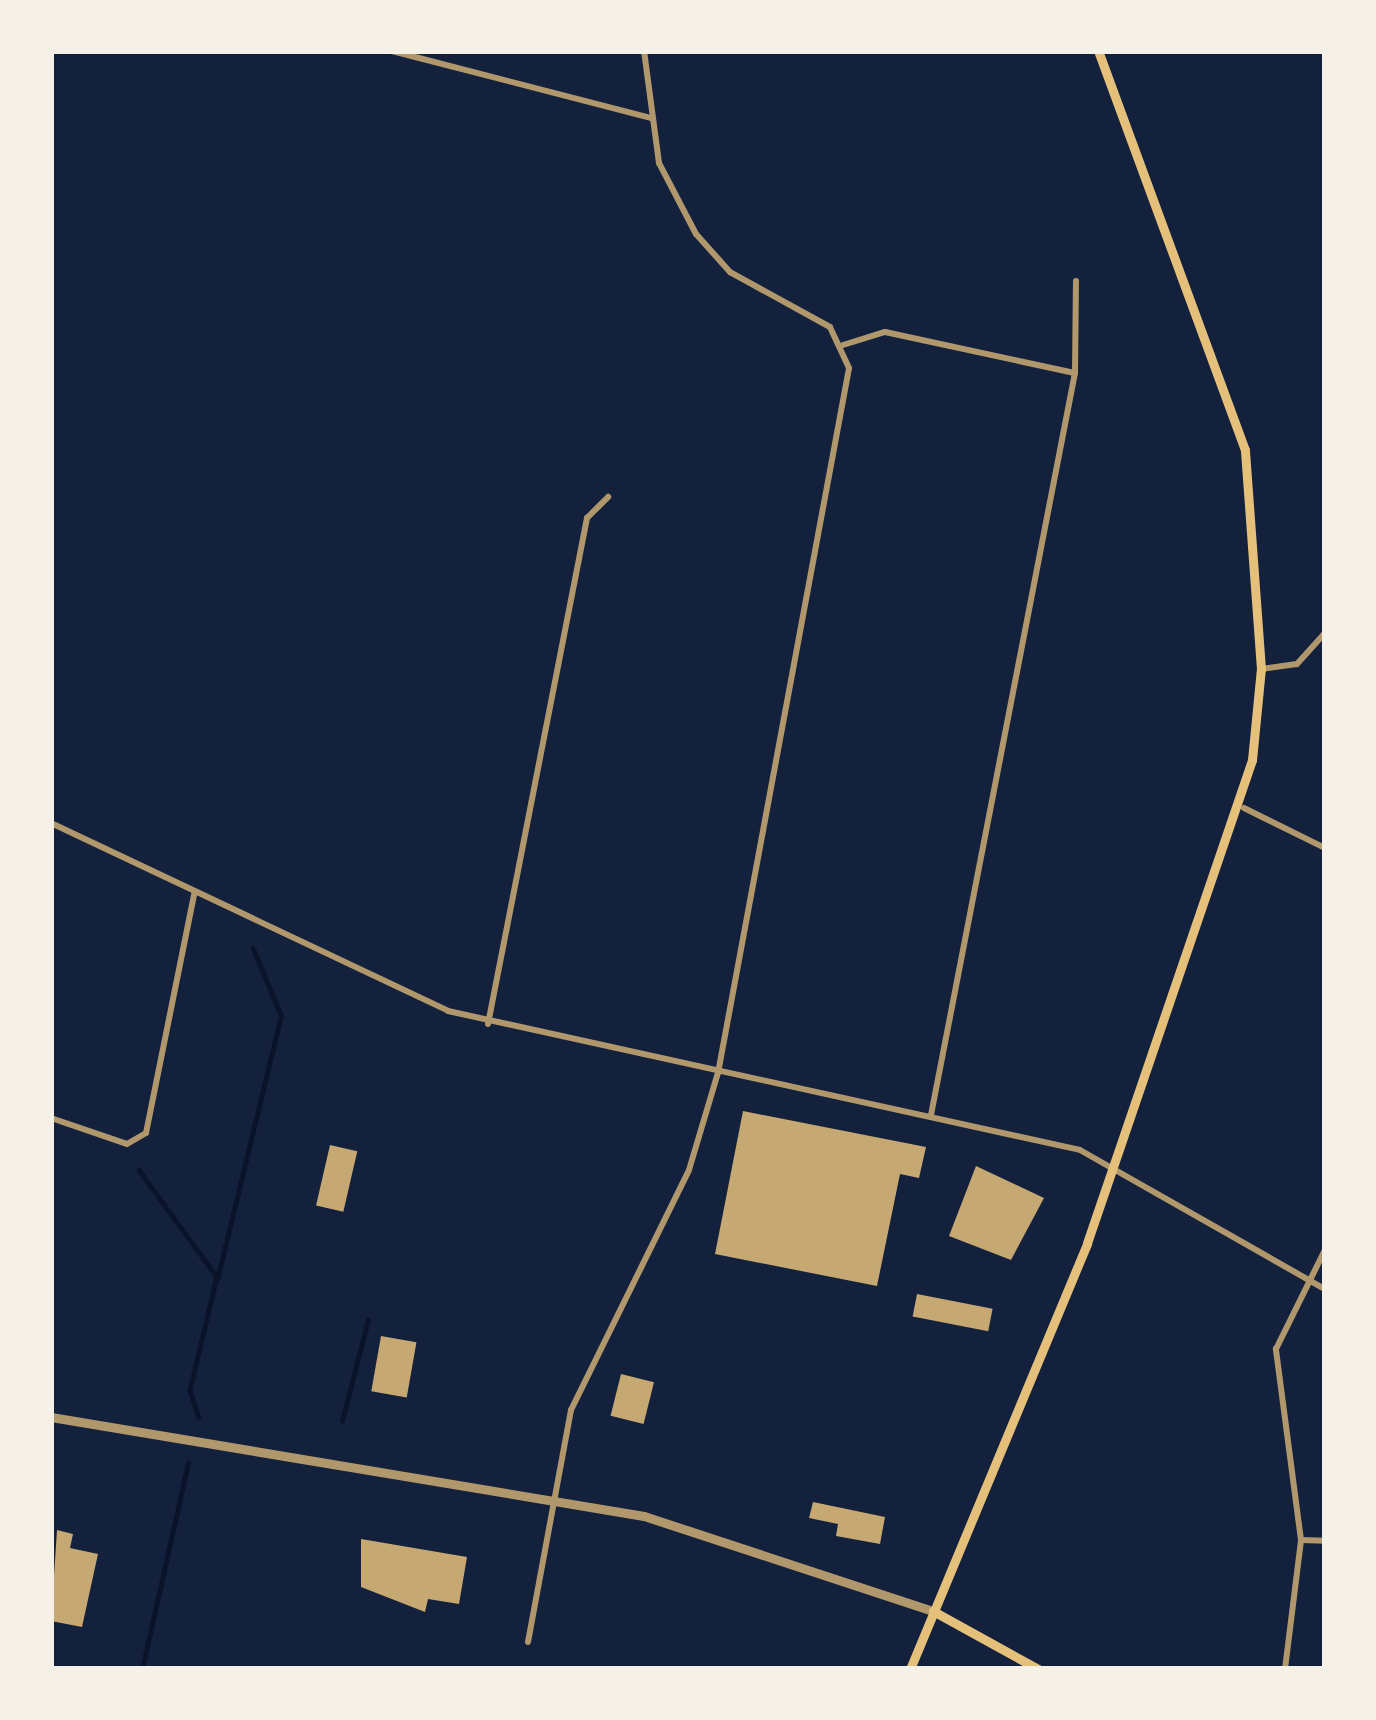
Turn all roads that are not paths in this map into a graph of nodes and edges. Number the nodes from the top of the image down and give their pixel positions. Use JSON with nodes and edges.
{"nodes":[{"id":1,"x":392,"y":51,"type":"edge"},
{"id":2,"x":644,"y":51,"type":"edge"},
{"id":3,"x":1098,"y":51,"type":"edge"},
{"id":4,"x":652,"y":118,"type":"junction"},
{"id":5,"x":1076,"y":281,"type":"dead end"},
{"id":6,"x":843,"y":345,"type":"junction"},
{"id":7,"x":1075,"y":374,"type":"junction"},
{"id":8,"x":608,"y":496,"type":"dead end"},
{"id":9,"x":1325,"y":633,"type":"edge"},
{"id":10,"x":1261,"y":669,"type":"junction"},
{"id":11,"x":1244,"y":808,"type":"junction"},
{"id":12,"x":51,"y":823,"type":"edge"},
{"id":13,"x":1325,"y":848,"type":"edge"},
{"id":14,"x":194,"y":894,"type":"junction"},
{"id":15,"x":488,"y":1024,"type":"junction"},
{"id":16,"x":718,"y":1073,"type":"junction"},
{"id":17,"x":931,"y":1115,"type":"junction"},
{"id":18,"x":51,"y":1118,"type":"edge"},
{"id":19,"x":1115,"y":1165,"type":"junction"},
{"id":20,"x":1325,"y":1250,"type":"edge"},
{"id":21,"x":1308,"y":1279,"type":"junction"},
{"id":22,"x":1325,"y":1289,"type":"edge"},
{"id":23,"x":51,"y":1417,"type":"edge"},
{"id":24,"x":554,"y":1499,"type":"junction"},
{"id":25,"x":1301,"y":1540,"type":"junction"},
{"id":26,"x":1325,"y":1541,"type":"edge"},
{"id":27,"x":933,"y":1611,"type":"junction"},
{"id":28,"x":528,"y":1642,"type":"dead end"},
{"id":29,"x":910,"y":1669,"type":"edge"},
{"id":30,"x":1038,"y":1669,"type":"edge"},
{"id":31,"x":1285,"y":1669,"type":"edge"}],
"edges":[{"from":1,"to":4,"type":"street"},
{"from":2,"to":4,"type":"street"},
{"from":3,"to":10,"type":"main road"},
{"from":4,"to":6,"type":"street"},
{"from":5,"to":7,"type":"street"},
{"from":6,"to":7,"type":"street"},
{"from":6,"to":16,"type":"street"},
{"from":7,"to":17,"type":"street"},
{"from":8,"to":15,"type":"street"},
{"from":9,"to":10,"type":"street"},
{"from":10,"to":11,"type":"main road"},
{"from":11,"to":13,"type":"street"},
{"from":11,"to":19,"type":"main road"},
{"from":12,"to":14,"type":"street"},
{"from":14,"to":15,"type":"street"},
{"from":14,"to":18,"type":"street"},
{"from":15,"to":16,"type":"street"},
{"from":16,"to":17,"type":"street"},
{"from":16,"to":24,"type":"street"},
{"from":17,"to":19,"type":"street"},
{"from":19,"to":21,"type":"street"},
{"from":19,"to":27,"type":"main road"},
{"from":20,"to":21,"type":"street"},
{"from":21,"to":22,"type":"street"},
{"from":21,"to":25,"type":"street"},
{"from":23,"to":24,"type":"street"},
{"from":24,"to":27,"type":"street"},
{"from":24,"to":28,"type":"street"},
{"from":25,"to":26,"type":"street"},
{"from":25,"to":31,"type":"street"},
{"from":27,"to":29,"type":"main road"},
{"from":27,"to":30,"type":"main road"}]}
